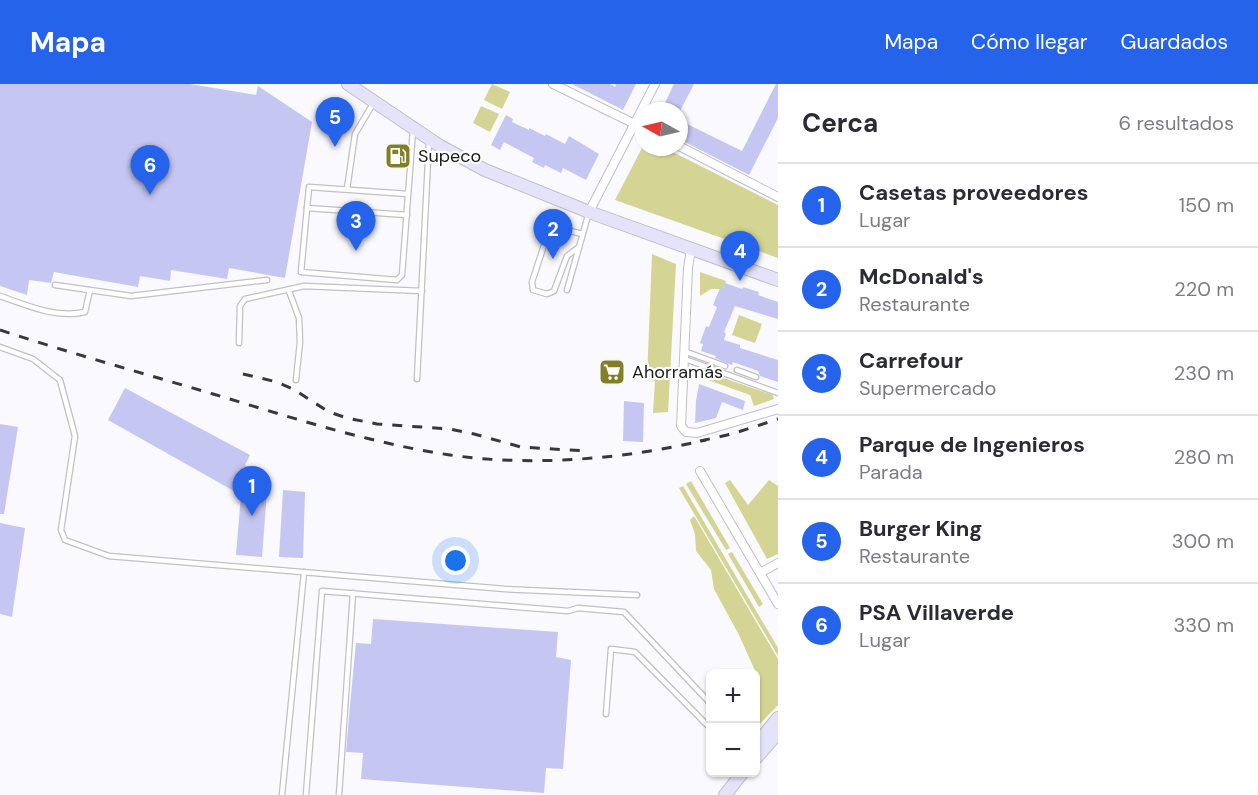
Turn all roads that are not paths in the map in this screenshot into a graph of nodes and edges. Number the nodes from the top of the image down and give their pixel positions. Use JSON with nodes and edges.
{"nodes":[{"id":1,"x":349,"y":84,"type":"edge"},
{"id":2,"x":553,"y":84,"type":"edge"},
{"id":3,"x":655,"y":84,"type":"edge"},
{"id":4,"x":374,"y":102,"type":"junction"},
{"id":5,"x":648,"y":102,"type":"edge"},
{"id":6,"x":634,"y":124,"type":"edge"},
{"id":7,"x":413,"y":128,"type":"junction"},
{"id":8,"x":634,"y":135,"type":"edge"},
{"id":9,"x":429,"y":138,"type":"junction"},
{"id":10,"x":688,"y":152,"type":"edge"},
{"id":11,"x":347,"y":189,"type":"junction"},
{"id":12,"x":408,"y":194,"type":"junction"},
{"id":13,"x":778,"y":197,"type":"edge"},
{"id":14,"x":307,"y":208,"type":"junction"},
{"id":15,"x":589,"y":212,"type":"junction"},
{"id":16,"x":407,"y":215,"type":"junction"},
{"id":17,"x":582,"y":234,"type":"junction"},
{"id":18,"x":579,"y":247,"type":"junction"},
{"id":19,"x":691,"y":249,"type":"junction"},
{"id":20,"x":267,"y":280,"type":"dead end"},
{"id":21,"x":778,"y":280,"type":"edge"},
{"id":22,"x":55,"y":285,"type":"dead end"},
{"id":23,"x":90,"y":290,"type":"junction"},
{"id":24,"x":567,"y":290,"type":"dead end"},
{"id":25,"x":289,"y":291,"type":"junction"},
{"id":26,"x":422,"y":291,"type":"junction"},
{"id":27,"x":0,"y":296,"type":"edge"},
{"id":28,"x":239,"y":343,"type":"dead end"},
{"id":29,"x":0,"y":347,"type":"edge"},
{"id":30,"x":684,"y":355,"type":"junction"},
{"id":31,"x":725,"y":366,"type":"dead end"},
{"id":32,"x":737,"y":370,"type":"dead end"},
{"id":33,"x":756,"y":377,"type":"dead end"},
{"id":34,"x":417,"y":379,"type":"dead end"},
{"id":35,"x":296,"y":380,"type":"dead end"},
{"id":36,"x":778,"y":393,"type":"edge"},
{"id":37,"x":778,"y":409,"type":"edge"},
{"id":38,"x":700,"y":471,"type":"dead end"},
{"id":39,"x":778,"y":563,"type":"edge"},
{"id":40,"x":304,"y":572,"type":"junction"},
{"id":41,"x":760,"y":573,"type":"junction"},
{"id":42,"x":353,"y":593,"type":"junction"},
{"id":43,"x":638,"y":595,"type":"dead end"},
{"id":44,"x":778,"y":604,"type":"edge"},
{"id":45,"x":706,"y":698,"type":"edge"},
{"id":46,"x":606,"y":714,"type":"dead end"},
{"id":47,"x":778,"y":718,"type":"edge"},
{"id":48,"x":706,"y":723,"type":"edge"},
{"id":49,"x":778,"y":733,"type":"edge"},
{"id":50,"x":760,"y":740,"type":"edge"},
{"id":51,"x":760,"y":753,"type":"edge"},
{"id":52,"x":730,"y":777,"type":"edge"},
{"id":53,"x":739,"y":777,"type":"edge"},
{"id":54,"x":282,"y":795,"type":"edge"},
{"id":55,"x":306,"y":795,"type":"edge"},
{"id":56,"x":339,"y":795,"type":"edge"},
{"id":57,"x":717,"y":795,"type":"edge"},
{"id":58,"x":725,"y":795,"type":"edge"}],
"edges":[{"from":1,"to":4,"type":"street"},
{"from":2,"to":6,"type":"street"},
{"from":3,"to":5,"type":"street"},
{"from":4,"to":7,"type":"street"},
{"from":4,"to":11,"type":"lane"},
{"from":7,"to":9,"type":"street"},
{"from":7,"to":12,"type":"lane"},
{"from":8,"to":15,"type":"street"},
{"from":9,"to":15,"type":"street"},
{"from":9,"to":26,"type":"lane"},
{"from":10,"to":13,"type":"street"},
{"from":11,"to":12,"type":"lane"},
{"from":11,"to":14,"type":"lane"},
{"from":12,"to":16,"type":"lane"},
{"from":14,"to":16,"type":"lane"},
{"from":14,"to":16,"type":"lane"},
{"from":15,"to":17,"type":"lane"},
{"from":15,"to":19,"type":"street"},
{"from":17,"to":18,"type":"lane"},
{"from":17,"to":18,"type":"lane"},
{"from":18,"to":24,"type":"lane"},
{"from":19,"to":21,"type":"street"},
{"from":19,"to":30,"type":"street"},
{"from":20,"to":23,"type":"lane"},
{"from":22,"to":23,"type":"lane"},
{"from":23,"to":27,"type":"lane"},
{"from":25,"to":26,"type":"lane"},
{"from":25,"to":28,"type":"lane"},
{"from":25,"to":35,"type":"lane"},
{"from":26,"to":34,"type":"lane"},
{"from":29,"to":40,"type":"lane"},
{"from":30,"to":31,"type":"lane"},
{"from":30,"to":36,"type":"lane"},
{"from":30,"to":37,"type":"street"},
{"from":32,"to":33,"type":"lane"},
{"from":38,"to":41,"type":"street"},
{"from":39,"to":41,"type":"street"},
{"from":40,"to":43,"type":"lane"},
{"from":40,"to":54,"type":"lane"},
{"from":41,"to":44,"type":"street"},
{"from":42,"to":45,"type":"lane"},
{"from":42,"to":55,"type":"lane"},
{"from":42,"to":56,"type":"lane"},
{"from":46,"to":48,"type":"lane"},
{"from":47,"to":50,"type":"street"},
{"from":49,"to":51,"type":"street"},
{"from":52,"to":57,"type":"street"},
{"from":53,"to":58,"type":"street"}]}
